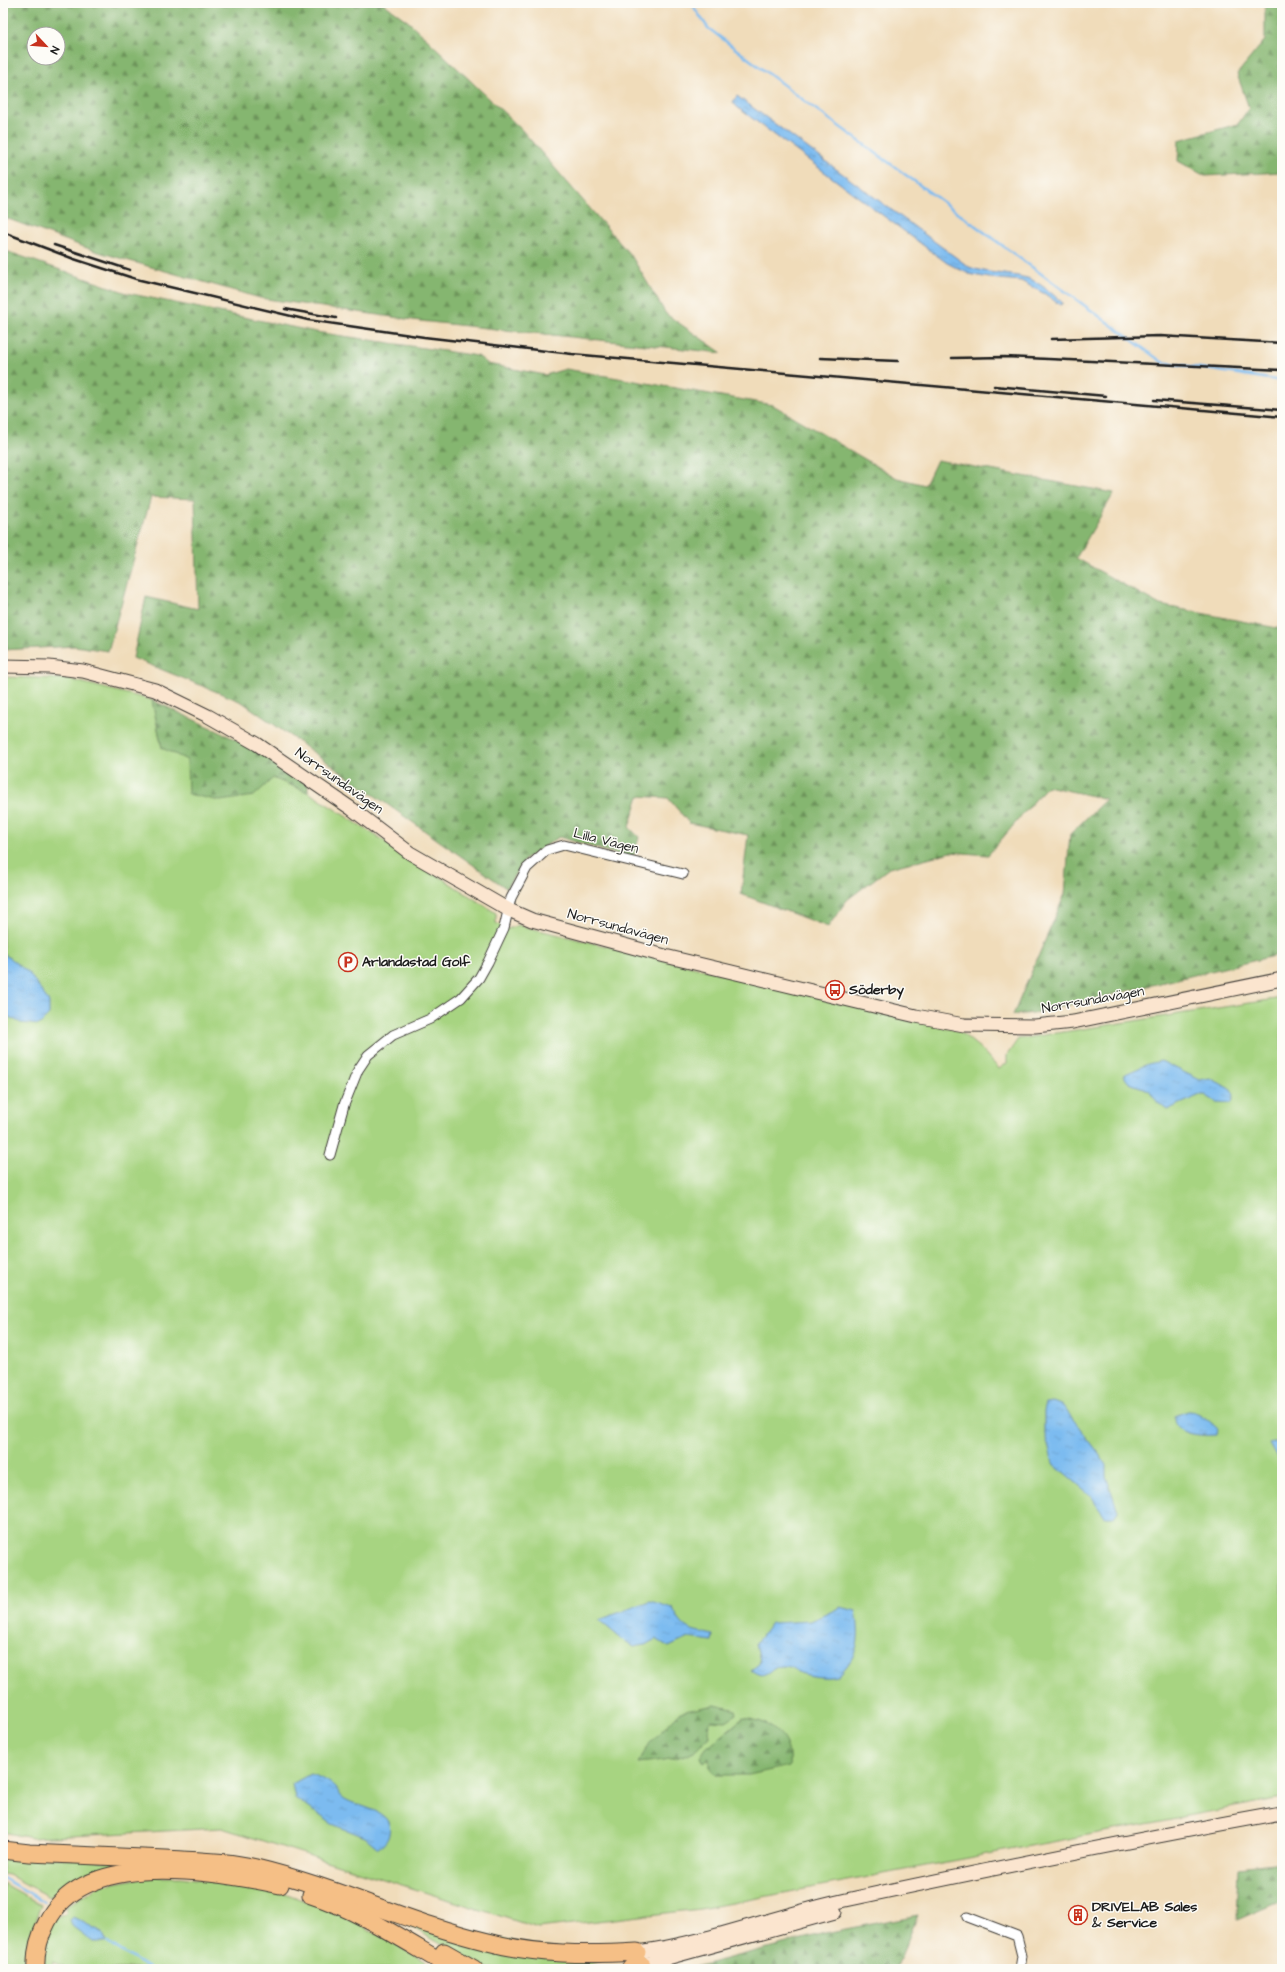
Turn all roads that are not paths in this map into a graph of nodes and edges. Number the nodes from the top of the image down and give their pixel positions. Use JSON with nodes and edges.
{"nodes":[{"id":1,"x":3,"y":666,"type":"edge"},
{"id":2,"x":683,"y":874,"type":"dead end"},
{"id":3,"x":508,"y":910,"type":"junction"},
{"id":4,"x":1282,"y":979,"type":"edge"},
{"id":5,"x":330,"y":1155,"type":"dead end"},
{"id":6,"x":1282,"y":1813,"type":"edge"},
{"id":7,"x":3,"y":1850,"type":"edge"},
{"id":8,"x":323,"y":1887,"type":"junction"},
{"id":9,"x":966,"y":1917,"type":"dead end"},
{"id":10,"x":636,"y":1962,"type":"edge"},
{"id":11,"x":36,"y":1969,"type":"edge"},
{"id":12,"x":454,"y":1969,"type":"edge"},
{"id":13,"x":474,"y":1969,"type":"edge"},
{"id":14,"x":1020,"y":1969,"type":"edge"}],
"edges":[{"from":1,"to":3,"type":"street","name":"Norrsundavägen"},
{"from":2,"to":3,"type":"street","name":"Lilla Vägen"},
{"from":3,"to":4,"type":"street","name":"Norrsundavägen"},
{"from":3,"to":5,"type":"street","name":"Lilla Vägen"},
{"from":6,"to":10,"type":"street"},
{"from":7,"to":8,"type":"highway"},
{"from":8,"to":10,"type":"highway"},
{"from":8,"to":13,"type":"highway"},
{"from":9,"to":14,"type":"street"},
{"from":11,"to":12,"type":"highway"}]}
